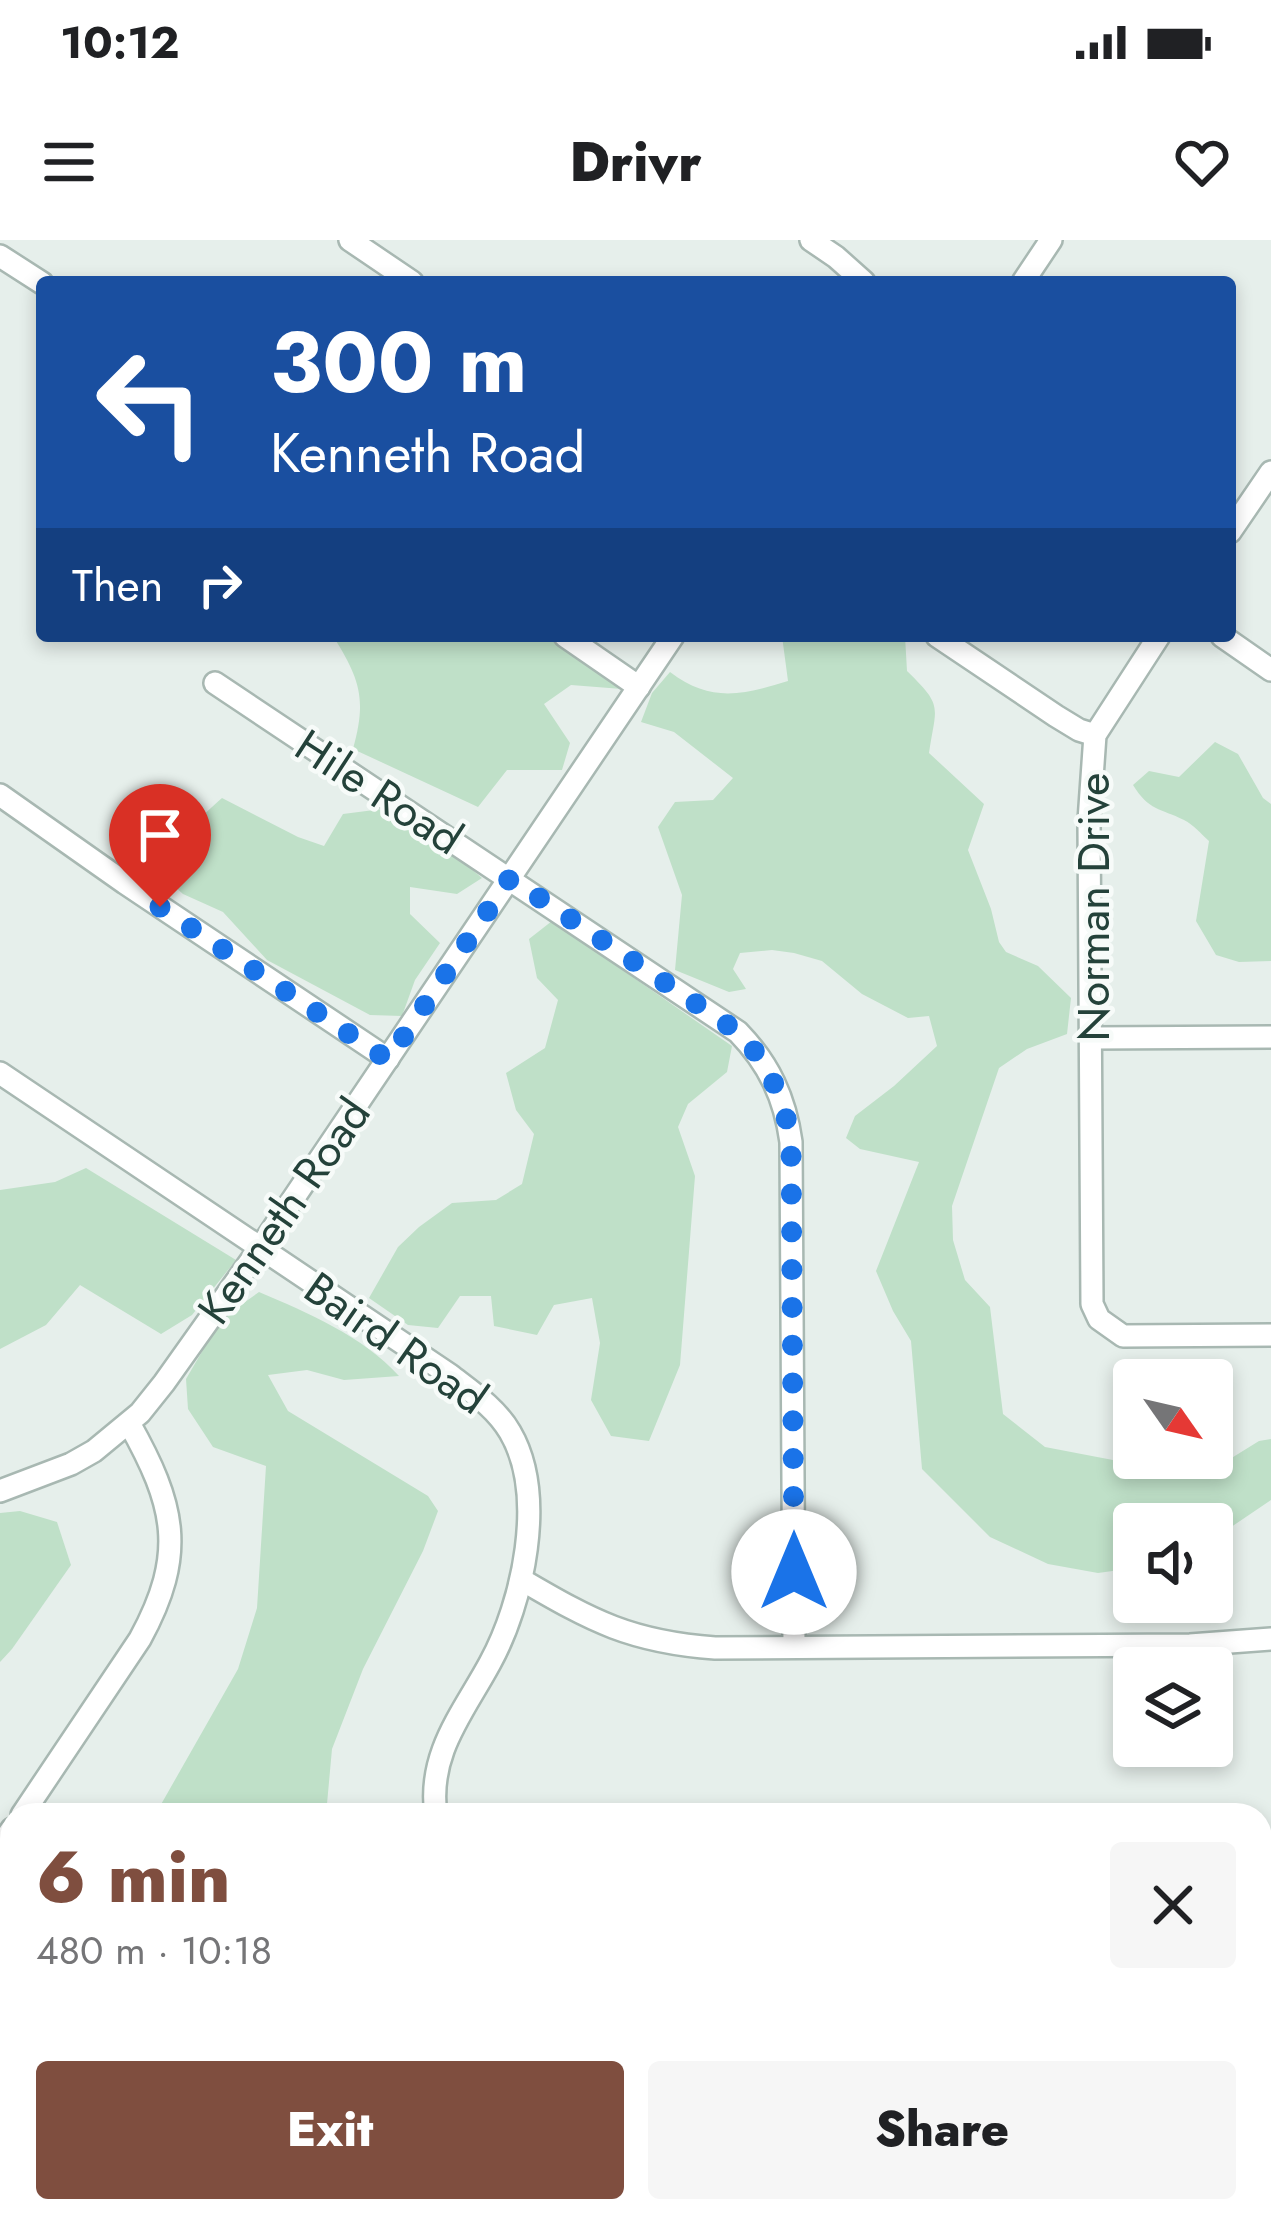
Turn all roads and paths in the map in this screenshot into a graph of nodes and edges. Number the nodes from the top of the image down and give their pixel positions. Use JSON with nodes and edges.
{"nodes":[{"id":1,"x":350,"y":240,"type":"edge"},
{"id":2,"x":811,"y":240,"type":"edge"},
{"id":3,"x":1051,"y":240,"type":"edge"},
{"id":4,"x":0,"y":256,"type":"edge"},
{"id":5,"x":403,"y":276,"type":"edge"},
{"id":6,"x":858,"y":276,"type":"edge"},
{"id":7,"x":1026,"y":276,"type":"edge"},
{"id":8,"x":36,"y":279,"type":"edge"},
{"id":9,"x":1271,"y":472,"type":"edge"},
{"id":10,"x":1236,"y":523,"type":"edge"},
{"id":11,"x":574,"y":642,"type":"edge"},
{"id":12,"x":669,"y":642,"type":"edge"},
{"id":13,"x":947,"y":642,"type":"edge"},
{"id":14,"x":1155,"y":642,"type":"edge"},
{"id":15,"x":1231,"y":642,"type":"edge"},
{"id":16,"x":1271,"y":670,"type":"edge"},
{"id":17,"x":215,"y":683,"type":"dead end"},
{"id":18,"x":640,"y":687,"type":"junction"},
{"id":19,"x":1096,"y":735,"type":"junction"},
{"id":20,"x":0,"y":795,"type":"edge"},
{"id":21,"x":510,"y":878,"type":"junction"},
{"id":22,"x":1271,"y":1037,"type":"edge"},
{"id":23,"x":1092,"y":1038,"type":"junction"},
{"id":24,"x":388,"y":1060,"type":"junction"},
{"id":25,"x":0,"y":1073,"type":"edge"},
{"id":26,"x":260,"y":1248,"type":"junction"},
{"id":27,"x":1271,"y":1336,"type":"edge"},
{"id":28,"x":129,"y":1423,"type":"junction"},
{"id":29,"x":0,"y":1491,"type":"edge"},
{"id":30,"x":522,"y":1580,"type":"junction"},
{"id":31,"x":1271,"y":1639,"type":"edge"},
{"id":32,"x":794,"y":1646,"type":"junction"},
{"id":33,"x":30,"y":1803,"type":"edge"},
{"id":34,"x":435,"y":1803,"type":"edge"}],
"edges":[{"from":1,"to":5,"type":"street"},
{"from":2,"to":6,"type":"street"},
{"from":3,"to":7,"type":"street"},
{"from":4,"to":8,"type":"street"},
{"from":9,"to":10,"type":"street"},
{"from":11,"to":18,"type":"street"},
{"from":12,"to":18,"type":"street","name":"Kenneth Road"},
{"from":13,"to":19,"type":"street"},
{"from":14,"to":19,"type":"street","name":"Norman Drive"},
{"from":15,"to":16,"type":"street"},
{"from":17,"to":21,"type":"street","name":"Hile Road"},
{"from":18,"to":21,"type":"street","name":"Kenneth Road"},
{"from":19,"to":23,"type":"street","name":"Norman Drive"},
{"from":20,"to":24,"type":"street"},
{"from":21,"to":24,"type":"street","name":"Kenneth Road"},
{"from":21,"to":32,"type":"street","name":"Hile Road"},
{"from":22,"to":23,"type":"street"},
{"from":23,"to":27,"type":"street","name":"Norman Drive"},
{"from":24,"to":26,"type":"street","name":"Kenneth Road"},
{"from":25,"to":26,"type":"street","name":"Baird Road"},
{"from":26,"to":28,"type":"street","name":"Kenneth Road"},
{"from":26,"to":30,"type":"street","name":"Baird Road"},
{"from":28,"to":29,"type":"street","name":"Kenneth Road"},
{"from":28,"to":33,"type":"street"},
{"from":30,"to":32,"type":"street"},
{"from":30,"to":34,"type":"street","name":"Baird Road"},
{"from":31,"to":32,"type":"street"}]}
